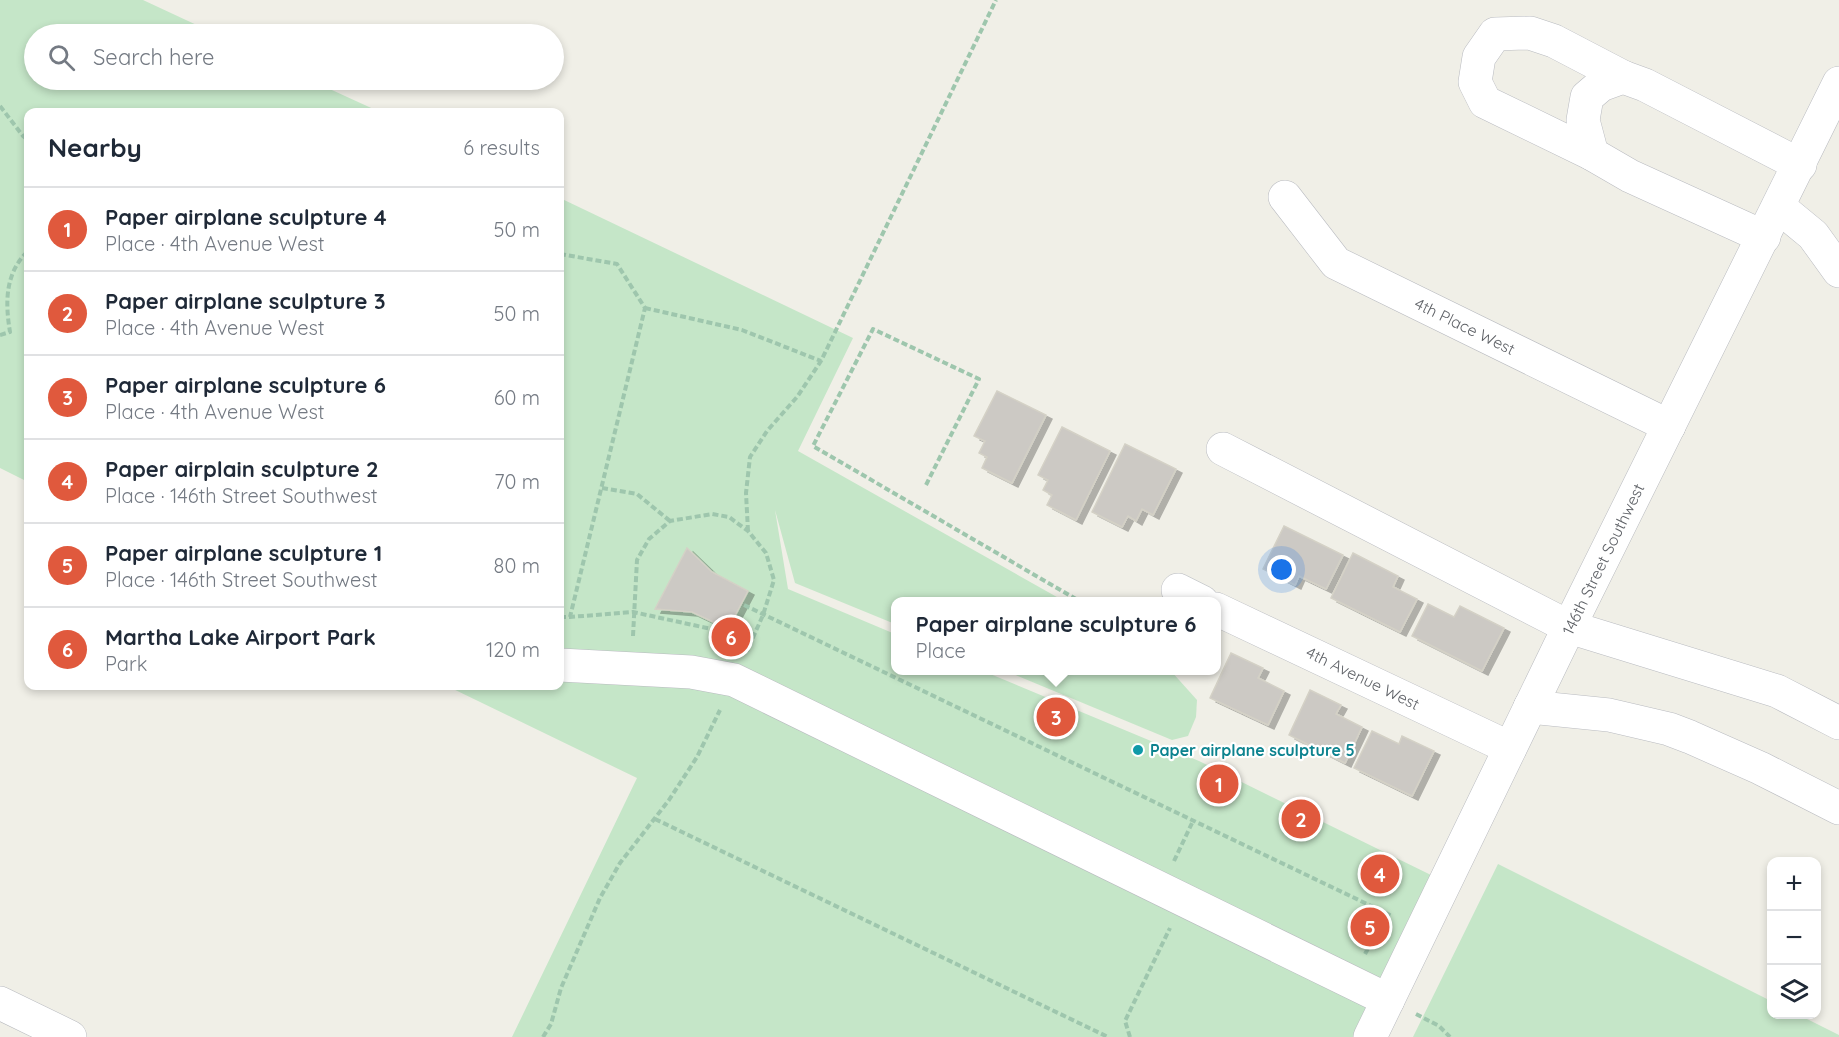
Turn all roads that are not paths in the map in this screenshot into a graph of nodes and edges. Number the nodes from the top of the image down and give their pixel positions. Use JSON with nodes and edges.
{"nodes":[{"id":1,"x":1623,"y":77,"type":"junction"},
{"id":2,"x":1839,"y":83,"type":"edge"},
{"id":3,"x":1592,"y":154,"type":"junction"},
{"id":4,"x":1800,"y":165,"type":"junction"},
{"id":5,"x":1285,"y":197,"type":"dead end"},
{"id":6,"x":1779,"y":207,"type":"junction"},
{"id":7,"x":1764,"y":237,"type":"junction"},
{"id":8,"x":1839,"y":271,"type":"edge"},
{"id":9,"x":1669,"y":426,"type":"junction"},
{"id":10,"x":1223,"y":450,"type":"dead end"},
{"id":11,"x":1221,"y":611,"type":"edge"},
{"id":12,"x":1569,"y":627,"type":"junction"},
{"id":13,"x":564,"y":665,"type":"edge"},
{"id":14,"x":1530,"y":707,"type":"junction"},
{"id":15,"x":1839,"y":723,"type":"edge"},
{"id":16,"x":1510,"y":748,"type":"junction"},
{"id":17,"x":1839,"y":808,"type":"edge"},
{"id":18,"x":1388,"y":1000,"type":"junction"},
{"id":19,"x":0,"y":1003,"type":"edge"},
{"id":20,"x":70,"y":1037,"type":"edge"},
{"id":21,"x":1370,"y":1037,"type":"edge"}],
"edges":[{"from":1,"to":3,"type":"street"},
{"from":1,"to":3,"type":"street"},
{"from":1,"to":4,"type":"street"},
{"from":2,"to":4,"type":"street","name":"146th Street Southwest"},
{"from":3,"to":7,"type":"street"},
{"from":4,"to":6,"type":"street","name":"146th Street Southwest"},
{"from":5,"to":9,"type":"street","name":"4th Place West"},
{"from":6,"to":7,"type":"street","name":"146th Street Southwest"},
{"from":6,"to":8,"type":"street"},
{"from":7,"to":9,"type":"street","name":"146th Street Southwest"},
{"from":9,"to":12,"type":"street","name":"146th Street Southwest"},
{"from":10,"to":12,"type":"street"},
{"from":11,"to":16,"type":"street","name":"4th Avenue West"},
{"from":12,"to":14,"type":"street","name":"146th Street Southwest"},
{"from":12,"to":15,"type":"street"},
{"from":13,"to":18,"type":"street"},
{"from":14,"to":16,"type":"street","name":"146th Street Southwest"},
{"from":14,"to":17,"type":"street"},
{"from":16,"to":18,"type":"street","name":"146th Street Southwest"},
{"from":18,"to":21,"type":"street","name":"146th Street Southwest"},
{"from":19,"to":20,"type":"street"}]}
